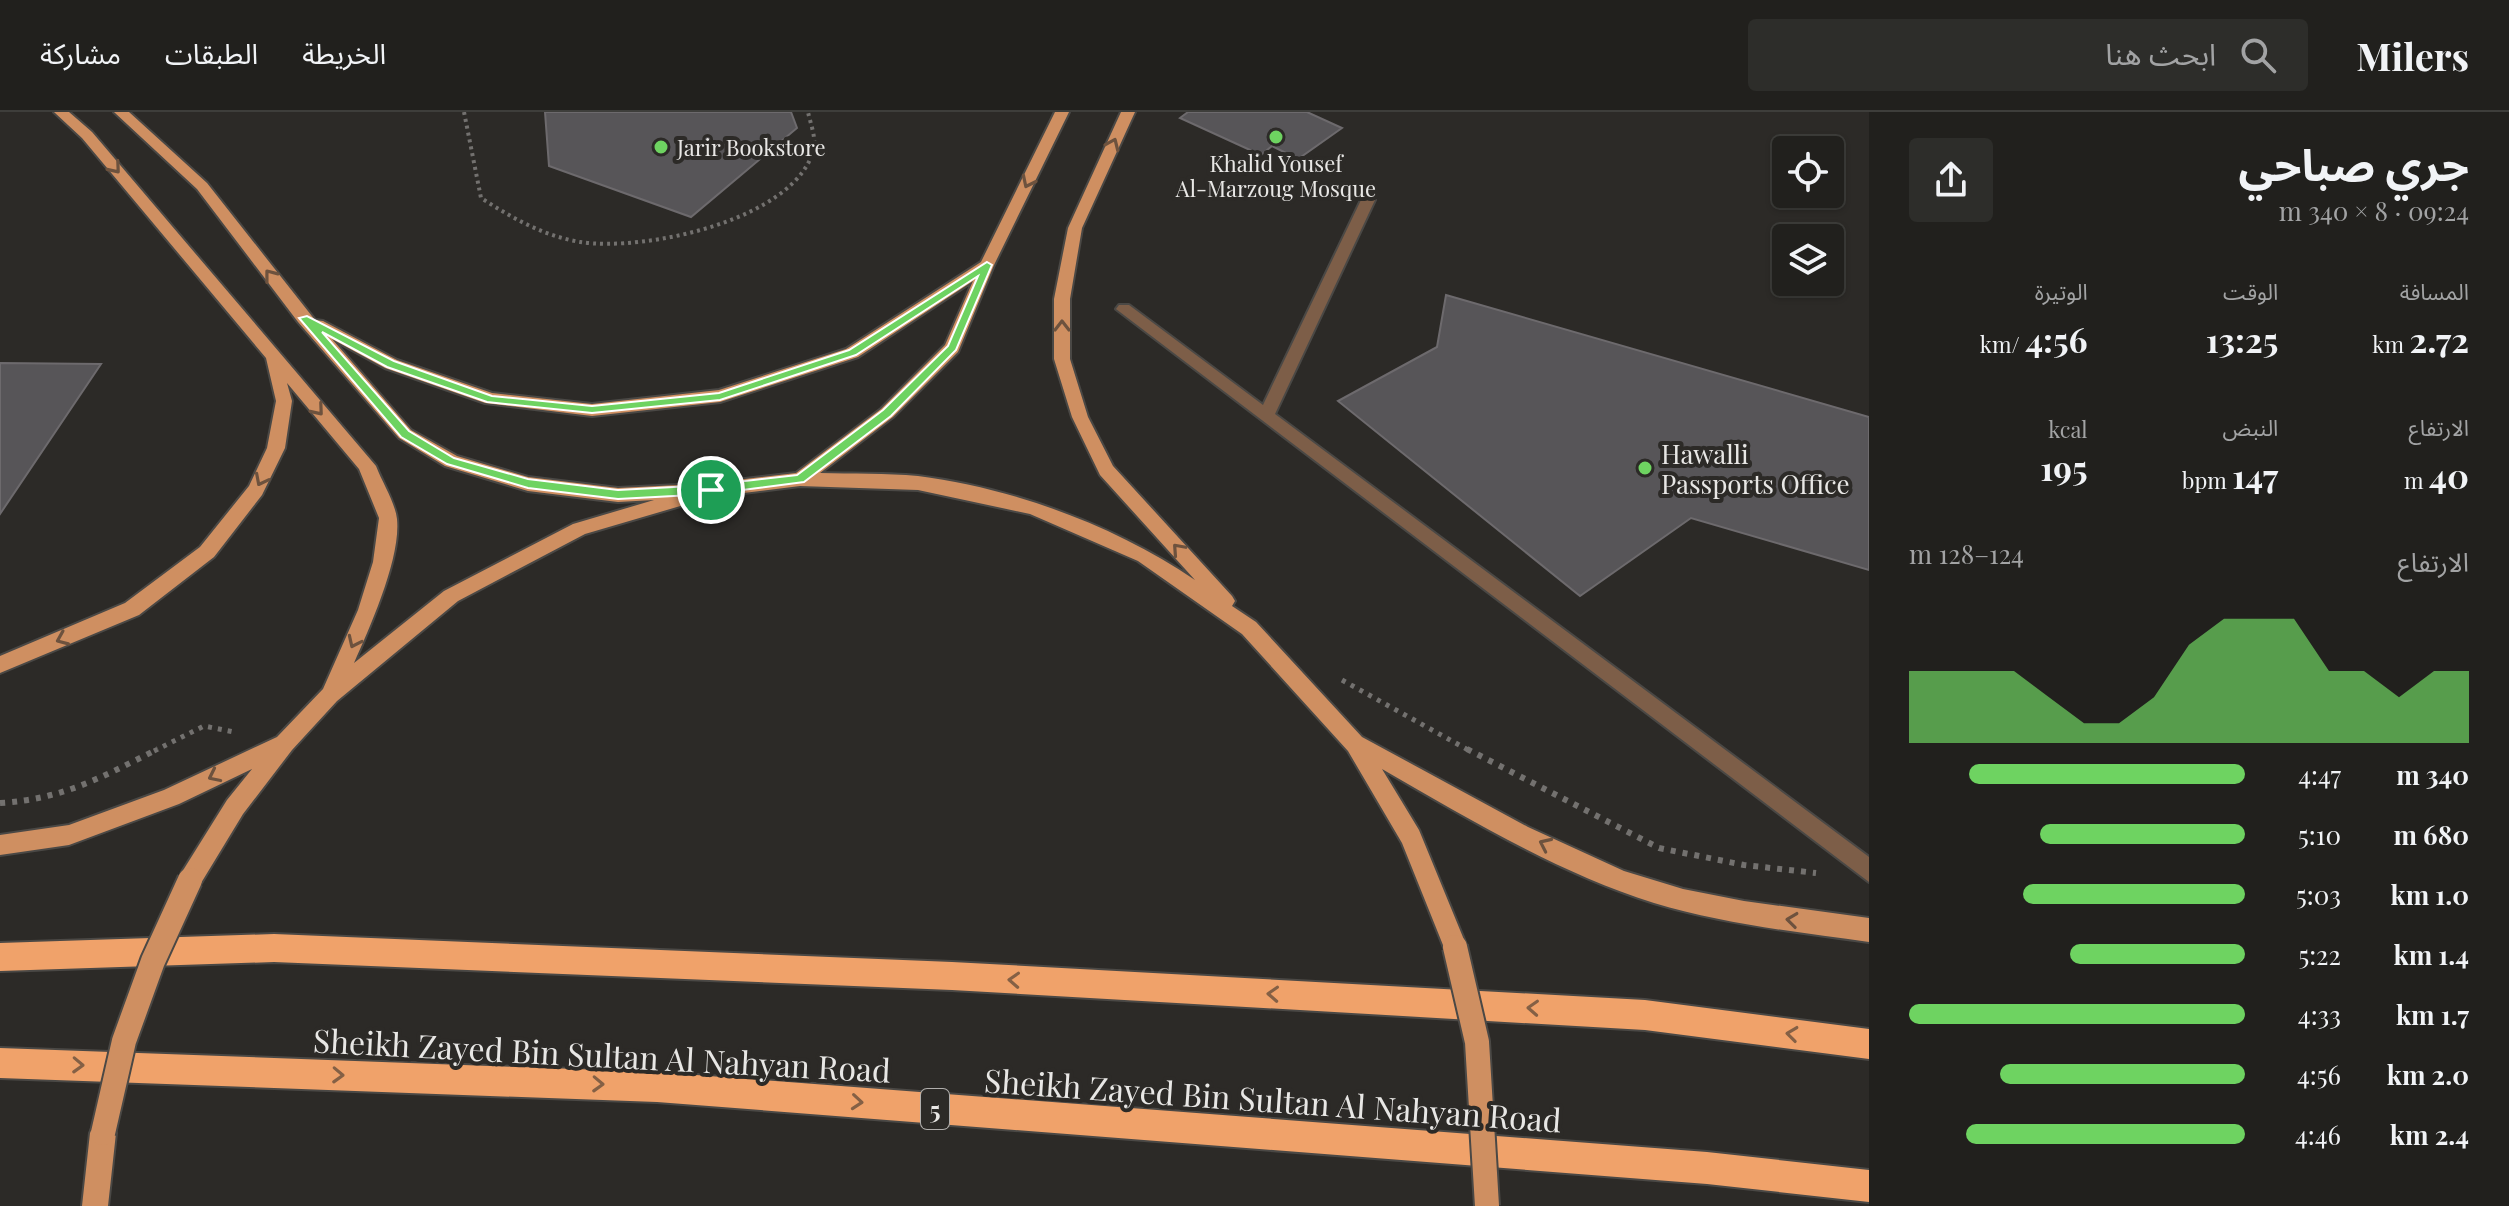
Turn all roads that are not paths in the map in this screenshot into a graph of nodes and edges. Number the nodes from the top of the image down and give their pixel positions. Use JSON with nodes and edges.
{"nodes":[{"id":1,"x":61,"y":112,"type":"edge"},
{"id":2,"x":121,"y":112,"type":"edge"},
{"id":3,"x":1062,"y":112,"type":"edge"},
{"id":4,"x":1128,"y":112,"type":"edge"},
{"id":5,"x":1368,"y":200,"type":"dead end"},
{"id":6,"x":987,"y":265,"type":"junction"},
{"id":7,"x":1124,"y":309,"type":"dead end"},
{"id":8,"x":304,"y":318,"type":"junction"},
{"id":9,"x":271,"y":352,"type":"junction"},
{"id":10,"x":1266,"y":416,"type":"junction"},
{"id":11,"x":800,"y":479,"type":"junction"},
{"id":12,"x":711,"y":490,"type":"junction"},
{"id":13,"x":1249,"y":628,"type":"junction"},
{"id":14,"x":0,"y":665,"type":"edge"},
{"id":15,"x":330,"y":695,"type":"junction"},
{"id":16,"x":285,"y":743,"type":"junction"},
{"id":17,"x":1355,"y":744,"type":"junction"},
{"id":18,"x":0,"y":845,"type":"edge"},
{"id":19,"x":1869,"y":871,"type":"edge"},
{"id":20,"x":1869,"y":930,"type":"edge"},
{"id":21,"x":0,"y":957,"type":"edge"},
{"id":22,"x":1869,"y":1044,"type":"edge"},
{"id":23,"x":0,"y":1063,"type":"edge"},
{"id":24,"x":1869,"y":1186,"type":"edge"},
{"id":25,"x":95,"y":1206,"type":"edge"},
{"id":26,"x":1487,"y":1206,"type":"edge"}],
"edges":[{"from":1,"to":9,"type":"main road","one_way":true},
{"from":8,"to":2,"type":"main road","one_way":true},
{"from":3,"to":6,"type":"main road","one_way":true},
{"from":13,"to":4,"type":"main road","one_way":true},
{"from":5,"to":10,"type":"lane"},
{"from":6,"to":8,"type":"main road"},
{"from":6,"to":11,"type":"main road"},
{"from":7,"to":10,"type":"lane"},
{"from":8,"to":12,"type":"main road"},
{"from":9,"to":14,"type":"main road","one_way":true},
{"from":9,"to":15,"type":"main road","one_way":true},
{"from":10,"to":19,"type":"lane"},
{"from":11,"to":12,"type":"main road"},
{"from":11,"to":13,"type":"main road"},
{"from":12,"to":15,"type":"main road"},
{"from":13,"to":17,"type":"main road"},
{"from":15,"to":16,"type":"main road"},
{"from":16,"to":18,"type":"main road","one_way":true},
{"from":16,"to":25,"type":"main road","bridge":true},
{"from":20,"to":17,"type":"main road","one_way":true},
{"from":17,"to":26,"type":"main road","bridge":true},
{"from":22,"to":21,"type":"highway","one_way":true},
{"from":23,"to":24,"type":"highway","name":"Sheikh Zayed Bin Sultan Al Nahyan Road","number":"5","one_way":true}]}
